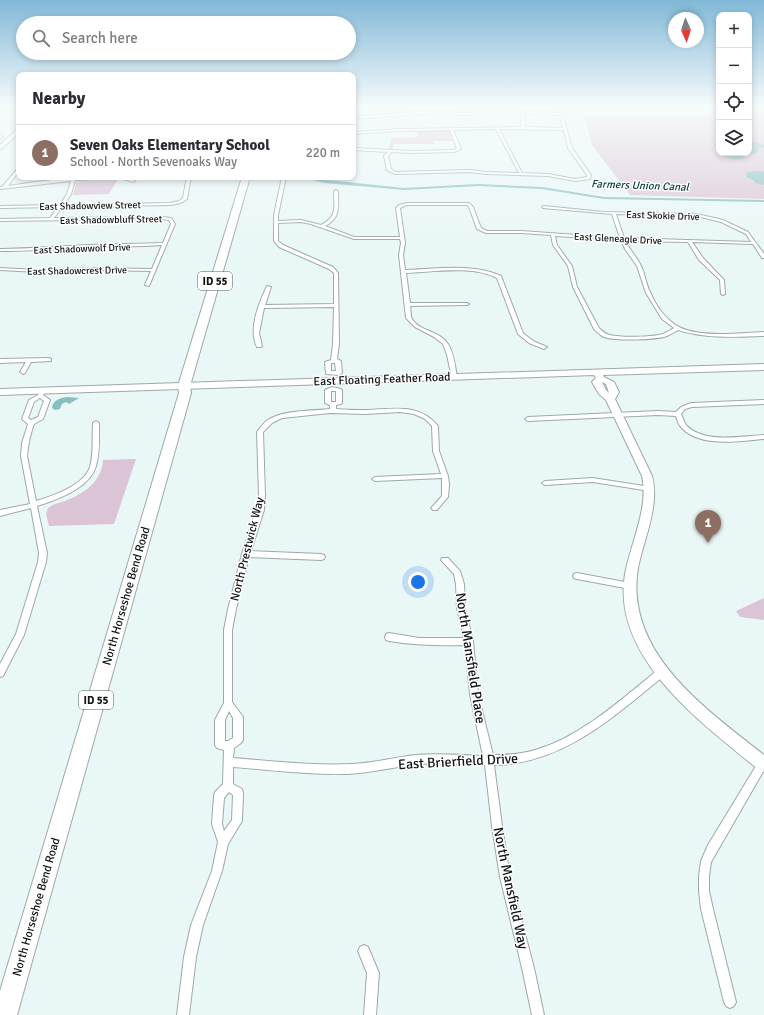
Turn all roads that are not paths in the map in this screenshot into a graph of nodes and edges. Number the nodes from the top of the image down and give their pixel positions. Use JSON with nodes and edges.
{"nodes":[{"id":1,"x":389,"y":152,"type":"edge"},
{"id":2,"x":510,"y":152,"type":"edge"},
{"id":3,"x":572,"y":152,"type":"edge"},
{"id":4,"x":16,"y":172,"type":"edge"},
{"id":5,"x":521,"y":174,"type":"junction"},
{"id":6,"x":73,"y":180,"type":"joint"},
{"id":7,"x":130,"y":180,"type":"edge"},
{"id":8,"x":189,"y":180,"type":"edge"},
{"id":9,"x":245,"y":180,"type":"edge"},
{"id":10,"x":283,"y":180,"type":"edge"},
{"id":11,"x":133,"y":181,"type":"dead end"},
{"id":12,"x":2,"y":188,"type":"edge"},
{"id":13,"x":336,"y":191,"type":"dead end"},
{"id":14,"x":0,"y":206,"type":"edge"},
{"id":15,"x":61,"y":206,"type":"junction"},
{"id":16,"x":544,"y":207,"type":"dead end"},
{"id":17,"x":614,"y":214,"type":"junction"},
{"id":18,"x":0,"y":220,"type":"edge"},
{"id":19,"x":51,"y":220,"type":"junction"},
{"id":20,"x":276,"y":222,"type":"junction"},
{"id":21,"x":322,"y":226,"type":"junction"},
{"id":22,"x":553,"y":235,"type":"junction"},
{"id":23,"x":402,"y":238,"type":"junction"},
{"id":24,"x":622,"y":239,"type":"junction"},
{"id":25,"x":689,"y":241,"type":"junction"},
{"id":26,"x":754,"y":243,"type":"junction"},
{"id":27,"x":164,"y":244,"type":"junction"},
{"id":28,"x":0,"y":250,"type":"edge"},
{"id":29,"x":764,"y":257,"type":"edge"},
{"id":30,"x":0,"y":269,"type":"edge"},
{"id":31,"x":154,"y":270,"type":"junction"},
{"id":32,"x":403,"y":272,"type":"junction"},
{"id":33,"x":147,"y":285,"type":"dead end"},
{"id":34,"x":268,"y":287,"type":"dead end"},
{"id":35,"x":723,"y":294,"type":"dead end"},
{"id":36,"x":467,"y":304,"type":"dead end"},
{"id":37,"x":336,"y":305,"type":"junction"},
{"id":38,"x":407,"y":305,"type":"junction"},
{"id":39,"x":262,"y":307,"type":"junction"},
{"id":40,"x":678,"y":328,"type":"junction"},
{"id":41,"x":764,"y":334,"type":"edge"},
{"id":42,"x":259,"y":346,"type":"dead end"},
{"id":43,"x":544,"y":347,"type":"dead end"},
{"id":44,"x":48,"y":360,"type":"dead end"},
{"id":45,"x":0,"y":361,"type":"edge"},
{"id":46,"x":29,"y":361,"type":"junction"},
{"id":47,"x":764,"y":367,"type":"edge"},
{"id":48,"x":23,"y":372,"type":"dead end"},
{"id":49,"x":599,"y":376,"type":"junction"},
{"id":50,"x":454,"y":377,"type":"junction"},
{"id":51,"x":333,"y":381,"type":"junction"},
{"id":52,"x":184,"y":386,"type":"junction"},
{"id":53,"x":0,"y":392,"type":"edge"},
{"id":54,"x":42,"y":393,"type":"junction"},
{"id":55,"x":764,"y":402,"type":"edge"},
{"id":56,"x":333,"y":408,"type":"junction"},
{"id":57,"x":678,"y":414,"type":"junction"},
{"id":58,"x":618,"y":416,"type":"junction"},
{"id":59,"x":528,"y":419,"type":"dead end"},
{"id":60,"x":31,"y":422,"type":"junction"},
{"id":61,"x":96,"y":423,"type":"dead end"},
{"id":62,"x":764,"y":437,"type":"edge"},
{"id":63,"x":445,"y":476,"type":"junction"},
{"id":64,"x":375,"y":479,"type":"dead end"},
{"id":65,"x":545,"y":484,"type":"dead end"},
{"id":66,"x":650,"y":489,"type":"junction"},
{"id":67,"x":34,"y":504,"type":"junction"},
{"id":68,"x":435,"y":508,"type":"dead end"},
{"id":69,"x":0,"y":513,"type":"edge"},
{"id":70,"x":246,"y":554,"type":"junction"},
{"id":71,"x":320,"y":557,"type":"dead end"},
{"id":72,"x":445,"y":560,"type":"dead end"},
{"id":73,"x":577,"y":576,"type":"dead end"},
{"id":74,"x":630,"y":586,"type":"junction"},
{"id":75,"x":389,"y":637,"type":"dead end"},
{"id":76,"x":470,"y":641,"type":"junction"},
{"id":77,"x":662,"y":672,"type":"junction"},
{"id":78,"x":0,"y":673,"type":"edge"},
{"id":79,"x":228,"y":703,"type":"junction"},
{"id":80,"x":229,"y":746,"type":"junction"},
{"id":81,"x":489,"y":761,"type":"junction"},
{"id":82,"x":229,"y":762,"type":"junction"},
{"id":83,"x":763,"y":764,"type":"edge"},
{"id":84,"x":228,"y":786,"type":"junction"},
{"id":85,"x":223,"y":842,"type":"junction"},
{"id":86,"x":364,"y":951,"type":"dead end"},
{"id":87,"x":730,"y":1002,"type":"dead end"},
{"id":88,"x":5,"y":1015,"type":"edge"},
{"id":89,"x":183,"y":1015,"type":"edge"},
{"id":90,"x":370,"y":1015,"type":"edge"},
{"id":91,"x":538,"y":1015,"type":"edge"}],
"edges":[{"from":1,"to":5,"type":"street"},
{"from":2,"to":5,"type":"street"},
{"from":3,"to":5,"type":"street"},
{"from":4,"to":12,"type":"street"},
{"from":6,"to":12,"type":"street"},
{"from":6,"to":15,"type":"street"},
{"from":7,"to":11,"type":"street"},
{"from":8,"to":15,"type":"street","name":"East Shadowview Street"},
{"from":9,"to":52,"type":"highway","name":"North Horseshoe Bend Road","number":"ID 55"},
{"from":10,"to":20,"type":"street"},
{"from":13,"to":21,"type":"street"},
{"from":14,"to":15,"type":"street","name":"East Shadowview Street"},
{"from":15,"to":19,"type":"street"},
{"from":16,"to":17,"type":"street","name":"East Skokie Drive"},
{"from":17,"to":24,"type":"street"},
{"from":17,"to":26,"type":"street","name":"East Skokie Drive"},
{"from":18,"to":19,"type":"street","name":"East Shadowbluff Street"},
{"from":19,"to":27,"type":"street","name":"East Shadowbluff Street"},
{"from":20,"to":21,"type":"street"},
{"from":20,"to":37,"type":"street"},
{"from":21,"to":23,"type":"street"},
{"from":22,"to":23,"type":"street","name":"East Gleneagle Drive"},
{"from":22,"to":24,"type":"street","name":"East Gleneagle Drive"},
{"from":22,"to":40,"type":"street"},
{"from":23,"to":32,"type":"street"},
{"from":24,"to":25,"type":"street","name":"East Gleneagle Drive"},
{"from":24,"to":40,"type":"street"},
{"from":25,"to":26,"type":"street","name":"East Gleneagle Drive"},
{"from":25,"to":35,"type":"street"},
{"from":26,"to":29,"type":"street","name":"East Skokie Drive"},
{"from":27,"to":28,"type":"street","name":"East Shadowwolf Drive"},
{"from":27,"to":31,"type":"street"},
{"from":30,"to":31,"type":"street","name":"East Shadowcrest Drive"},
{"from":31,"to":33,"type":"street"},
{"from":32,"to":38,"type":"street"},
{"from":32,"to":43,"type":"street"},
{"from":34,"to":39,"type":"street"},
{"from":36,"to":38,"type":"street"},
{"from":37,"to":39,"type":"street"},
{"from":37,"to":51,"type":"street"},
{"from":38,"to":50,"type":"street"},
{"from":39,"to":42,"type":"street"},
{"from":40,"to":41,"type":"street"},
{"from":44,"to":46,"type":"street"},
{"from":45,"to":46,"type":"street"},
{"from":46,"to":48,"type":"street"},
{"from":47,"to":49,"type":"street","name":"East Floating Feather Road"},
{"from":49,"to":50,"type":"street","name":"East Floating Feather Road"},
{"from":49,"to":58,"type":"street"},
{"from":50,"to":51,"type":"street","name":"East Floating Feather Road"},
{"from":51,"to":52,"type":"street","name":"East Floating Feather Road"},
{"from":51,"to":56,"type":"street"},
{"from":51,"to":56,"type":"street"},
{"from":52,"to":54,"type":"street","name":"East Floating Feather Road"},
{"from":52,"to":88,"type":"highway","name":"North Horseshoe Bend Road","number":"ID 55"},
{"from":53,"to":54,"type":"street","name":"East Floating Feather Road"},
{"from":54,"to":60,"type":"street"},
{"from":54,"to":60,"type":"street"},
{"from":55,"to":57,"type":"street"},
{"from":56,"to":63,"type":"street"},
{"from":56,"to":70,"type":"street","name":"North Prestwick Way"},
{"from":57,"to":58,"type":"street"},
{"from":57,"to":62,"type":"street"},
{"from":58,"to":59,"type":"street"},
{"from":58,"to":66,"type":"street"},
{"from":60,"to":67,"type":"street"},
{"from":61,"to":67,"type":"street"},
{"from":63,"to":64,"type":"street"},
{"from":63,"to":68,"type":"street"},
{"from":65,"to":66,"type":"street"},
{"from":66,"to":74,"type":"street"},
{"from":67,"to":69,"type":"street"},
{"from":67,"to":78,"type":"street"},
{"from":70,"to":71,"type":"street"},
{"from":70,"to":79,"type":"street","name":"North Prestwick Way"},
{"from":72,"to":76,"type":"street","name":"North Mansfield Place"},
{"from":73,"to":74,"type":"street"},
{"from":74,"to":77,"type":"street"},
{"from":75,"to":76,"type":"street"},
{"from":76,"to":81,"type":"street","name":"North Mansfield Place"},
{"from":77,"to":81,"type":"street","name":"East Brierfield Drive"},
{"from":77,"to":83,"type":"street"},
{"from":79,"to":80,"type":"street"},
{"from":79,"to":80,"type":"street","name":"North Prestwick Way"},
{"from":80,"to":82,"type":"street"},
{"from":81,"to":82,"type":"street","name":"East Brierfield Drive"},
{"from":81,"to":91,"type":"street","name":"North Mansfield Way"},
{"from":82,"to":84,"type":"street"},
{"from":83,"to":87,"type":"street"},
{"from":84,"to":85,"type":"street"},
{"from":84,"to":85,"type":"street"},
{"from":85,"to":89,"type":"street"},
{"from":86,"to":90,"type":"street"}]}
